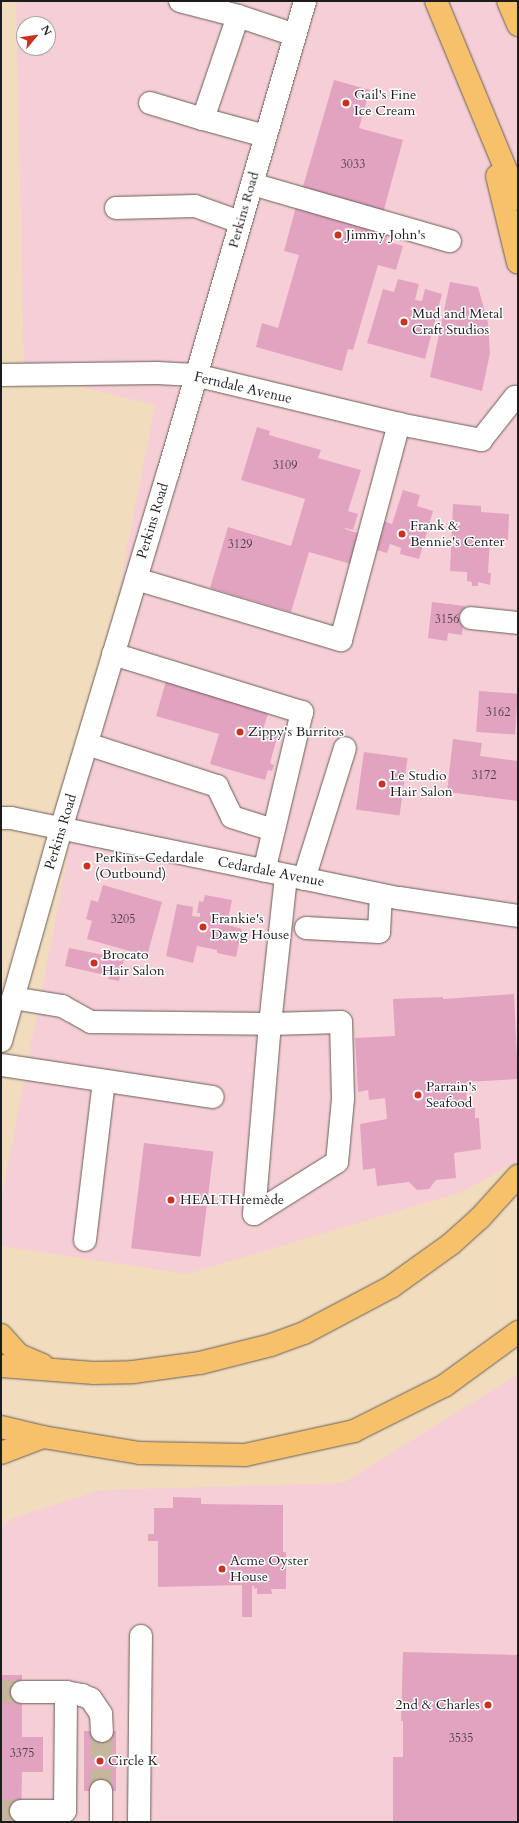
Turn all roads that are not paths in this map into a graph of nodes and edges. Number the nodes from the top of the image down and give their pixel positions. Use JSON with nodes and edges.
{"nodes":[{"id":1,"x":180,"y":1,"type":"edge"},
{"id":2,"x":305,"y":1,"type":"edge"},
{"id":3,"x":436,"y":1,"type":"edge"},
{"id":4,"x":508,"y":1,"type":"edge"},
{"id":5,"x":238,"y":16,"type":"junction"},
{"id":6,"x":518,"y":25,"type":"edge"},
{"id":7,"x":295,"y":35,"type":"junction"},
{"id":8,"x":150,"y":104,"type":"dead end"},
{"id":9,"x":480,"y":108,"type":"junction"},
{"id":10,"x":204,"y":118,"type":"junction"},
{"id":11,"x":266,"y":136,"type":"junction"},
{"id":12,"x":252,"y":184,"type":"junction"},
{"id":13,"x":518,"y":199,"type":"edge"},
{"id":14,"x":116,"y":208,"type":"dead end"},
{"id":15,"x":240,"y":222,"type":"junction"},
{"id":16,"x":450,"y":240,"type":"dead end"},
{"id":17,"x":518,"y":263,"type":"edge"},
{"id":18,"x":1,"y":375,"type":"edge"},
{"id":19,"x":195,"y":375,"type":"junction"},
{"id":20,"x":515,"y":397,"type":"dead end"},
{"id":21,"x":400,"y":424,"type":"junction"},
{"id":22,"x":136,"y":579,"type":"junction"},
{"id":23,"x":471,"y":618,"type":"dead end"},
{"id":24,"x":518,"y":623,"type":"edge"},
{"id":25,"x":113,"y":654,"type":"junction"},
{"id":26,"x":87,"y":744,"type":"junction"},
{"id":27,"x":345,"y":748,"type":"dead end"},
{"id":28,"x":1,"y":818,"type":"edge"},
{"id":29,"x":61,"y":829,"type":"junction"},
{"id":30,"x":273,"y":830,"type":"junction"},
{"id":31,"x":264,"y":871,"type":"junction"},
{"id":32,"x":295,"y":878,"type":"junction"},
{"id":33,"x":380,"y":895,"type":"junction"},
{"id":34,"x":518,"y":916,"type":"edge"},
{"id":35,"x":306,"y":928,"type":"dead end"},
{"id":36,"x":13,"y":998,"type":"junction"},
{"id":37,"x":270,"y":1024,"type":"junction"},
{"id":38,"x":1,"y":1041,"type":"edge"},
{"id":39,"x":1,"y":1065,"type":"edge"},
{"id":40,"x":104,"y":1081,"type":"junction"},
{"id":41,"x":213,"y":1097,"type":"dead end"},
{"id":42,"x":518,"y":1176,"type":"edge"},
{"id":43,"x":85,"y":1240,"type":"dead end"},
{"id":44,"x":518,"y":1332,"type":"edge"},
{"id":45,"x":1,"y":1335,"type":"edge"},
{"id":46,"x":1,"y":1366,"type":"edge"},
{"id":47,"x":59,"y":1371,"type":"junction"},
{"id":48,"x":1,"y":1427,"type":"edge"},
{"id":49,"x":43,"y":1437,"type":"junction"},
{"id":50,"x":1,"y":1453,"type":"edge"},
{"id":51,"x":141,"y":1636,"type":"dead end"},
{"id":52,"x":22,"y":1692,"type":"tunnel mouth"},
{"id":53,"x":66,"y":1692,"type":"junction"},
{"id":54,"x":102,"y":1731,"type":"tunnel mouth"},
{"id":55,"x":101,"y":1791,"type":"tunnel mouth"},
{"id":56,"x":21,"y":1811,"type":"tunnel mouth"},
{"id":57,"x":71,"y":1817,"type":"edge"},
{"id":58,"x":101,"y":1822,"type":"edge"},
{"id":59,"x":139,"y":1822,"type":"edge"}],
"edges":[{"from":1,"to":5,"type":"street"},
{"from":2,"to":7,"type":"street","name":"Perkins Road"},
{"from":3,"to":9,"type":"highway"},
{"from":4,"to":6,"type":"highway"},
{"from":5,"to":7,"type":"street"},
{"from":5,"to":10,"type":"street"},
{"from":7,"to":11,"type":"street","name":"Perkins Road"},
{"from":8,"to":10,"type":"street"},
{"from":9,"to":13,"type":"highway"},
{"from":9,"to":17,"type":"highway"},
{"from":10,"to":11,"type":"street"},
{"from":11,"to":12,"type":"street","name":"Perkins Road"},
{"from":12,"to":15,"type":"street","name":"Perkins Road"},
{"from":12,"to":16,"type":"street"},
{"from":14,"to":15,"type":"street"},
{"from":15,"to":19,"type":"street","name":"Perkins Road"},
{"from":18,"to":19,"type":"street","name":"Ferndale Avenue"},
{"from":19,"to":21,"type":"street","name":"Ferndale Avenue"},
{"from":19,"to":22,"type":"street","name":"Perkins Road"},
{"from":20,"to":21,"type":"street","name":"Ferndale Avenue"},
{"from":21,"to":22,"type":"street"},
{"from":22,"to":25,"type":"street","name":"Perkins Road"},
{"from":23,"to":24,"type":"street"},
{"from":25,"to":26,"type":"street","name":"Perkins Road"},
{"from":25,"to":30,"type":"street"},
{"from":26,"to":29,"type":"street","name":"Perkins Road"},
{"from":26,"to":30,"type":"street"},
{"from":27,"to":32,"type":"street"},
{"from":28,"to":29,"type":"street","name":"Cedardale Avenue"},
{"from":29,"to":31,"type":"street","name":"Cedardale Avenue"},
{"from":29,"to":36,"type":"street","name":"Perkins Road"},
{"from":30,"to":31,"type":"street"},
{"from":31,"to":32,"type":"street","name":"Cedardale Avenue"},
{"from":32,"to":33,"type":"street","name":"Cedardale Avenue"},
{"from":32,"to":37,"type":"street"},
{"from":33,"to":34,"type":"street","name":"Cedardale Avenue"},
{"from":33,"to":35,"type":"street"},
{"from":36,"to":37,"type":"street"},
{"from":36,"to":38,"type":"street","name":"Perkins Road"},
{"from":37,"to":37,"type":"street"},
{"from":39,"to":40,"type":"street"},
{"from":40,"to":41,"type":"street"},
{"from":40,"to":43,"type":"street"},
{"from":42,"to":47,"type":"highway"},
{"from":44,"to":49,"type":"highway"},
{"from":45,"to":47,"type":"highway"},
{"from":46,"to":47,"type":"highway"},
{"from":48,"to":49,"type":"highway"},
{"from":49,"to":50,"type":"highway"},
{"from":51,"to":59,"type":"street"},
{"from":52,"to":53,"type":"street"},
{"from":53,"to":54,"type":"street"},
{"from":53,"to":57,"type":"street"},
{"from":55,"to":58,"type":"street"},
{"from":56,"to":57,"type":"street"}]}
